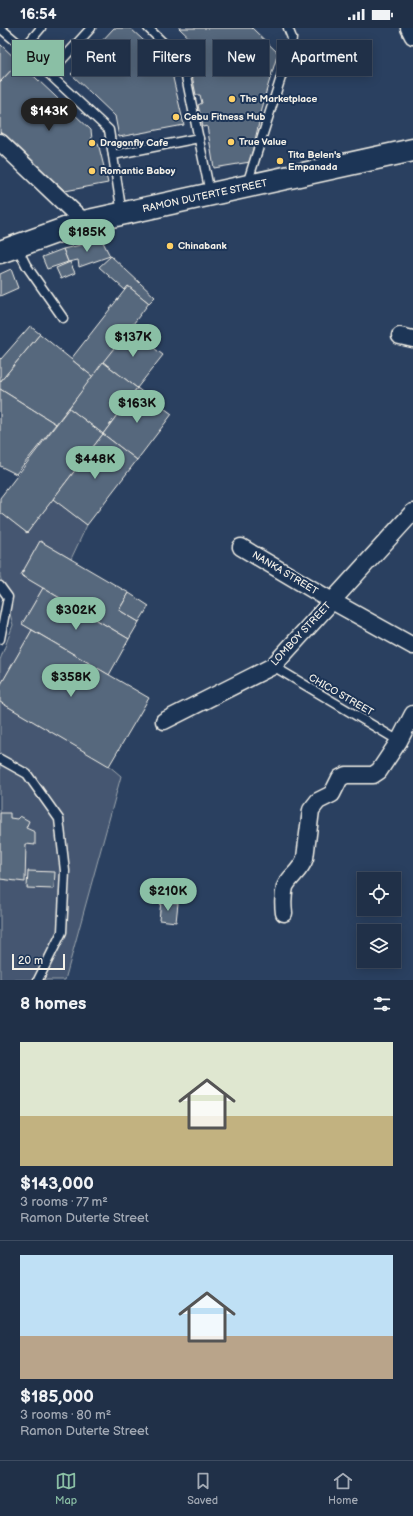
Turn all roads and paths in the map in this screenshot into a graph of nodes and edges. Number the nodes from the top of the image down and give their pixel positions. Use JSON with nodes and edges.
{"nodes":[{"id":1,"x":0,"y":28,"type":"edge"},
{"id":2,"x":41,"y":28,"type":"edge"},
{"id":3,"x":91,"y":28,"type":"edge"},
{"id":4,"x":148,"y":28,"type":"edge"},
{"id":5,"x":288,"y":28,"type":"edge"},
{"id":6,"x":409,"y":28,"type":"edge"},
{"id":7,"x":413,"y":36,"type":"edge"},
{"id":8,"x":14,"y":40,"type":"edge"},
{"id":9,"x":31,"y":40,"type":"edge"},
{"id":10,"x":64,"y":58,"type":"edge"},
{"id":11,"x":51,"y":76,"type":"edge"},
{"id":12,"x":198,"y":138,"type":"junction"},
{"id":13,"x":0,"y":142,"type":"edge"},
{"id":14,"x":413,"y":150,"type":"edge"},
{"id":15,"x":113,"y":155,"type":"junction"},
{"id":16,"x":246,"y":187,"type":"junction"},
{"id":17,"x":210,"y":195,"type":"junction"},
{"id":18,"x":122,"y":214,"type":"junction"},
{"id":19,"x":84,"y":222,"type":"junction"},
{"id":20,"x":8,"y":249,"type":"edge"},
{"id":21,"x":63,"y":318,"type":"dead end"},
{"id":22,"x":411,"y":517,"type":"edge"},
{"id":23,"x":241,"y":547,"type":"dead end"},
{"id":24,"x":0,"y":586,"type":"edge"},
{"id":25,"x":332,"y":601,"type":"junction"},
{"id":26,"x":0,"y":638,"type":"edge"},
{"id":27,"x":413,"y":646,"type":"edge"},
{"id":28,"x":272,"y":666,"type":"junction"},
{"id":29,"x":413,"y":714,"type":"edge"},
{"id":30,"x":164,"y":721,"type":"dead end"},
{"id":31,"x":399,"y":741,"type":"junction"},
{"id":32,"x":0,"y":759,"type":"edge"},
{"id":33,"x":284,"y":913,"type":"dead end"},
{"id":34,"x":38,"y":980,"type":"edge"}],
"edges":[{"from":1,"to":8,"type":"lane"},
{"from":2,"to":9,"type":"lane"},
{"from":3,"to":10,"type":"lane"},
{"from":4,"to":12,"type":"lane"},
{"from":5,"to":16,"type":"lane"},
{"from":6,"to":7,"type":"street"},
{"from":11,"to":15,"type":"lane"},
{"from":12,"to":15,"type":"lane"},
{"from":12,"to":17,"type":"lane"},
{"from":13,"to":19,"type":"street"},
{"from":14,"to":16,"type":"main road","name":"RAMON DUTERTE STREET"},
{"from":15,"to":18,"type":"lane"},
{"from":16,"to":17,"type":"main road","name":"RAMON DUTERTE STREET"},
{"from":17,"to":18,"type":"main road","name":"RAMON DUTERTE STREET"},
{"from":18,"to":19,"type":"main road","name":"RAMON DUTERTE STREET"},
{"from":19,"to":20,"type":"main road","name":"RAMON DUTERTE STREET"},
{"from":20,"to":21,"type":"lane"},
{"from":22,"to":25,"type":"street","name":"LOMBOY STREET"},
{"from":23,"to":25,"type":"street","name":"NANKA STREET"},
{"from":24,"to":26,"type":"lane"},
{"from":25,"to":27,"type":"street","name":"NANKA STREET"},
{"from":25,"to":28,"type":"street","name":"LOMBOY STREET"},
{"from":28,"to":30,"type":"street","name":"LOMBOY STREET"},
{"from":28,"to":31,"type":"lane","name":"CHICO STREET"},
{"from":29,"to":31,"type":"street"},
{"from":31,"to":33,"type":"street"},
{"from":32,"to":34,"type":"lane"}]}
